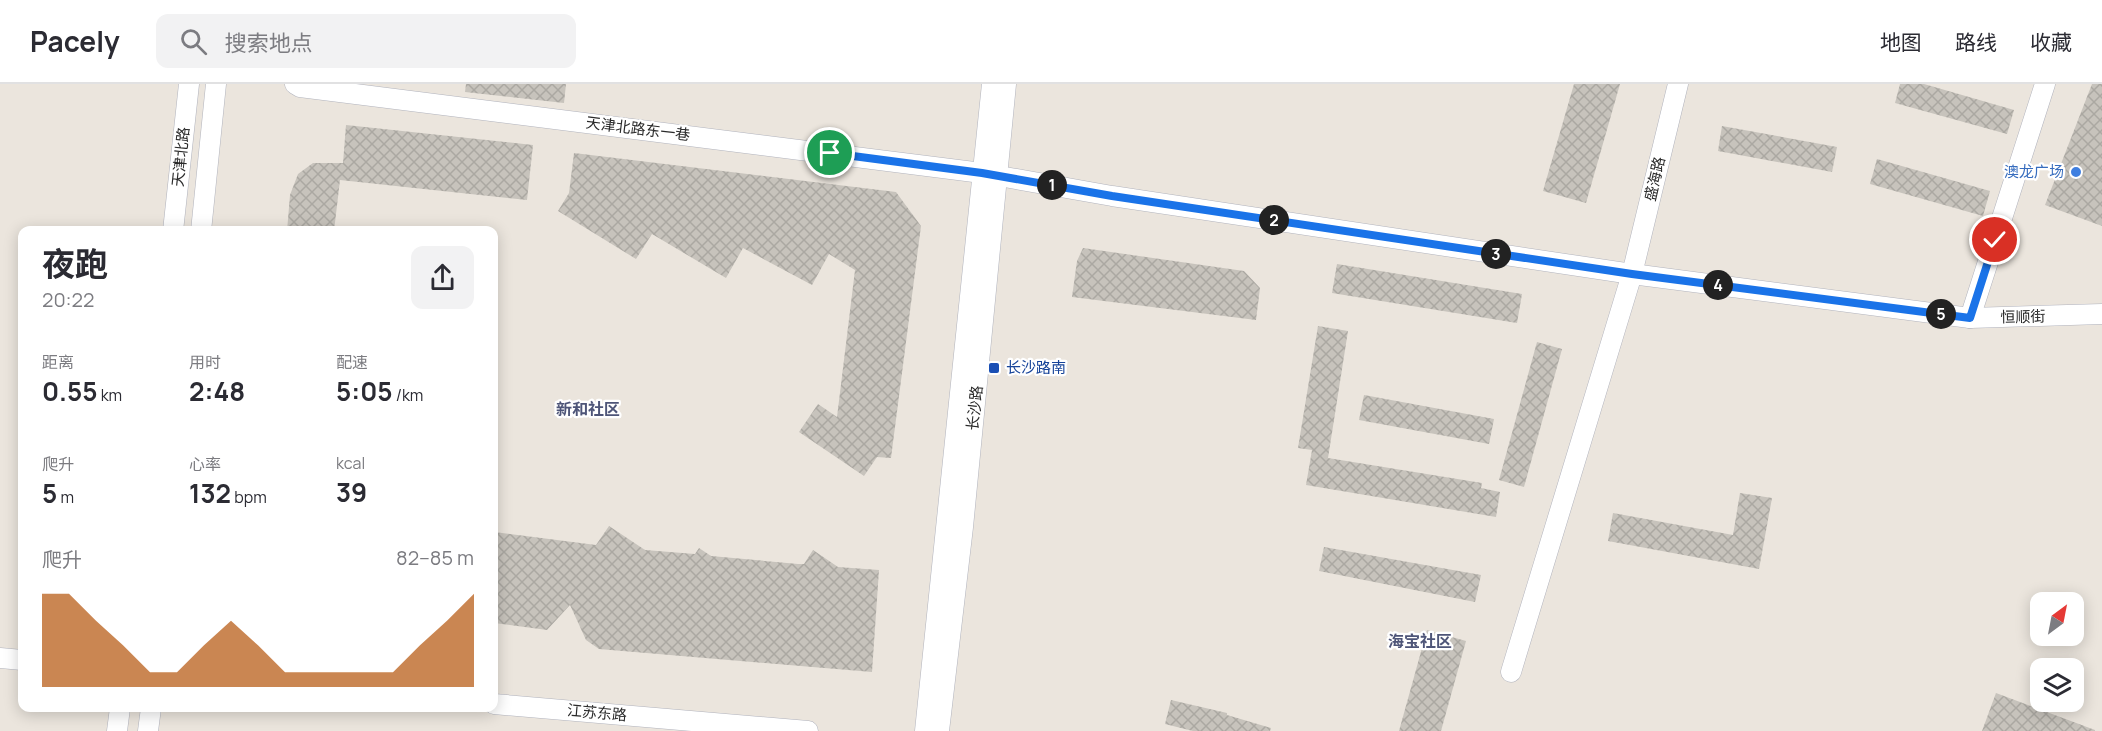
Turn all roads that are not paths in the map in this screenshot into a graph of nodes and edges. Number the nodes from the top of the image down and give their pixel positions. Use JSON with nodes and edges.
{"nodes":[{"id":1,"x":189,"y":84,"type":"edge"},
{"id":2,"x":216,"y":84,"type":"edge"},
{"id":3,"x":295,"y":84,"type":"edge"},
{"id":4,"x":992,"y":84,"type":"edge"},
{"id":5,"x":1006,"y":84,"type":"edge"},
{"id":6,"x":1678,"y":84,"type":"edge"},
{"id":7,"x":2045,"y":84,"type":"edge"},
{"id":8,"x":990,"y":174,"type":"junction"},
{"id":9,"x":174,"y":226,"type":"edge"},
{"id":10,"x":202,"y":226,"type":"edge"},
{"id":11,"x":1632,"y":274,"type":"junction"},
{"id":12,"x":2102,"y":314,"type":"edge"},
{"id":13,"x":1970,"y":318,"type":"junction"},
{"id":14,"x":0,"y":658,"type":"edge"},
{"id":15,"x":18,"y":660,"type":"edge"},
{"id":16,"x":1511,"y":672,"type":"dead end"},
{"id":17,"x":498,"y":704,"type":"edge"},
{"id":18,"x":119,"y":712,"type":"edge"},
{"id":19,"x":150,"y":712,"type":"edge"},
{"id":20,"x":117,"y":731,"type":"edge"},
{"id":21,"x":148,"y":731,"type":"edge"},
{"id":22,"x":808,"y":731,"type":"edge"},
{"id":23,"x":926,"y":731,"type":"edge"},
{"id":24,"x":939,"y":731,"type":"edge"}],
"edges":[{"from":1,"to":9,"type":"street","name":"天津北路"},
{"from":2,"to":10,"type":"street","name":"天津北路"},
{"from":3,"to":8,"type":"street","name":"天津北路东一巷"},
{"from":4,"to":8,"type":"street","name":"长沙路"},
{"from":5,"to":8,"type":"street","name":"长沙路"},
{"from":6,"to":11,"type":"street","name":"盛海路"},
{"from":7,"to":13,"type":"street"},
{"from":8,"to":11,"type":"street","name":"恒顺街"},
{"from":8,"to":23,"type":"street","name":"长沙路"},
{"from":8,"to":24,"type":"street","name":"长沙路"},
{"from":11,"to":13,"type":"street","name":"恒顺街"},
{"from":11,"to":16,"type":"street","name":"盛海路"},
{"from":12,"to":13,"type":"street","name":"恒顺街"},
{"from":14,"to":15,"type":"street"},
{"from":17,"to":22,"type":"street","name":"江苏东路"},
{"from":18,"to":20,"type":"street"},
{"from":19,"to":21,"type":"street"}]}
